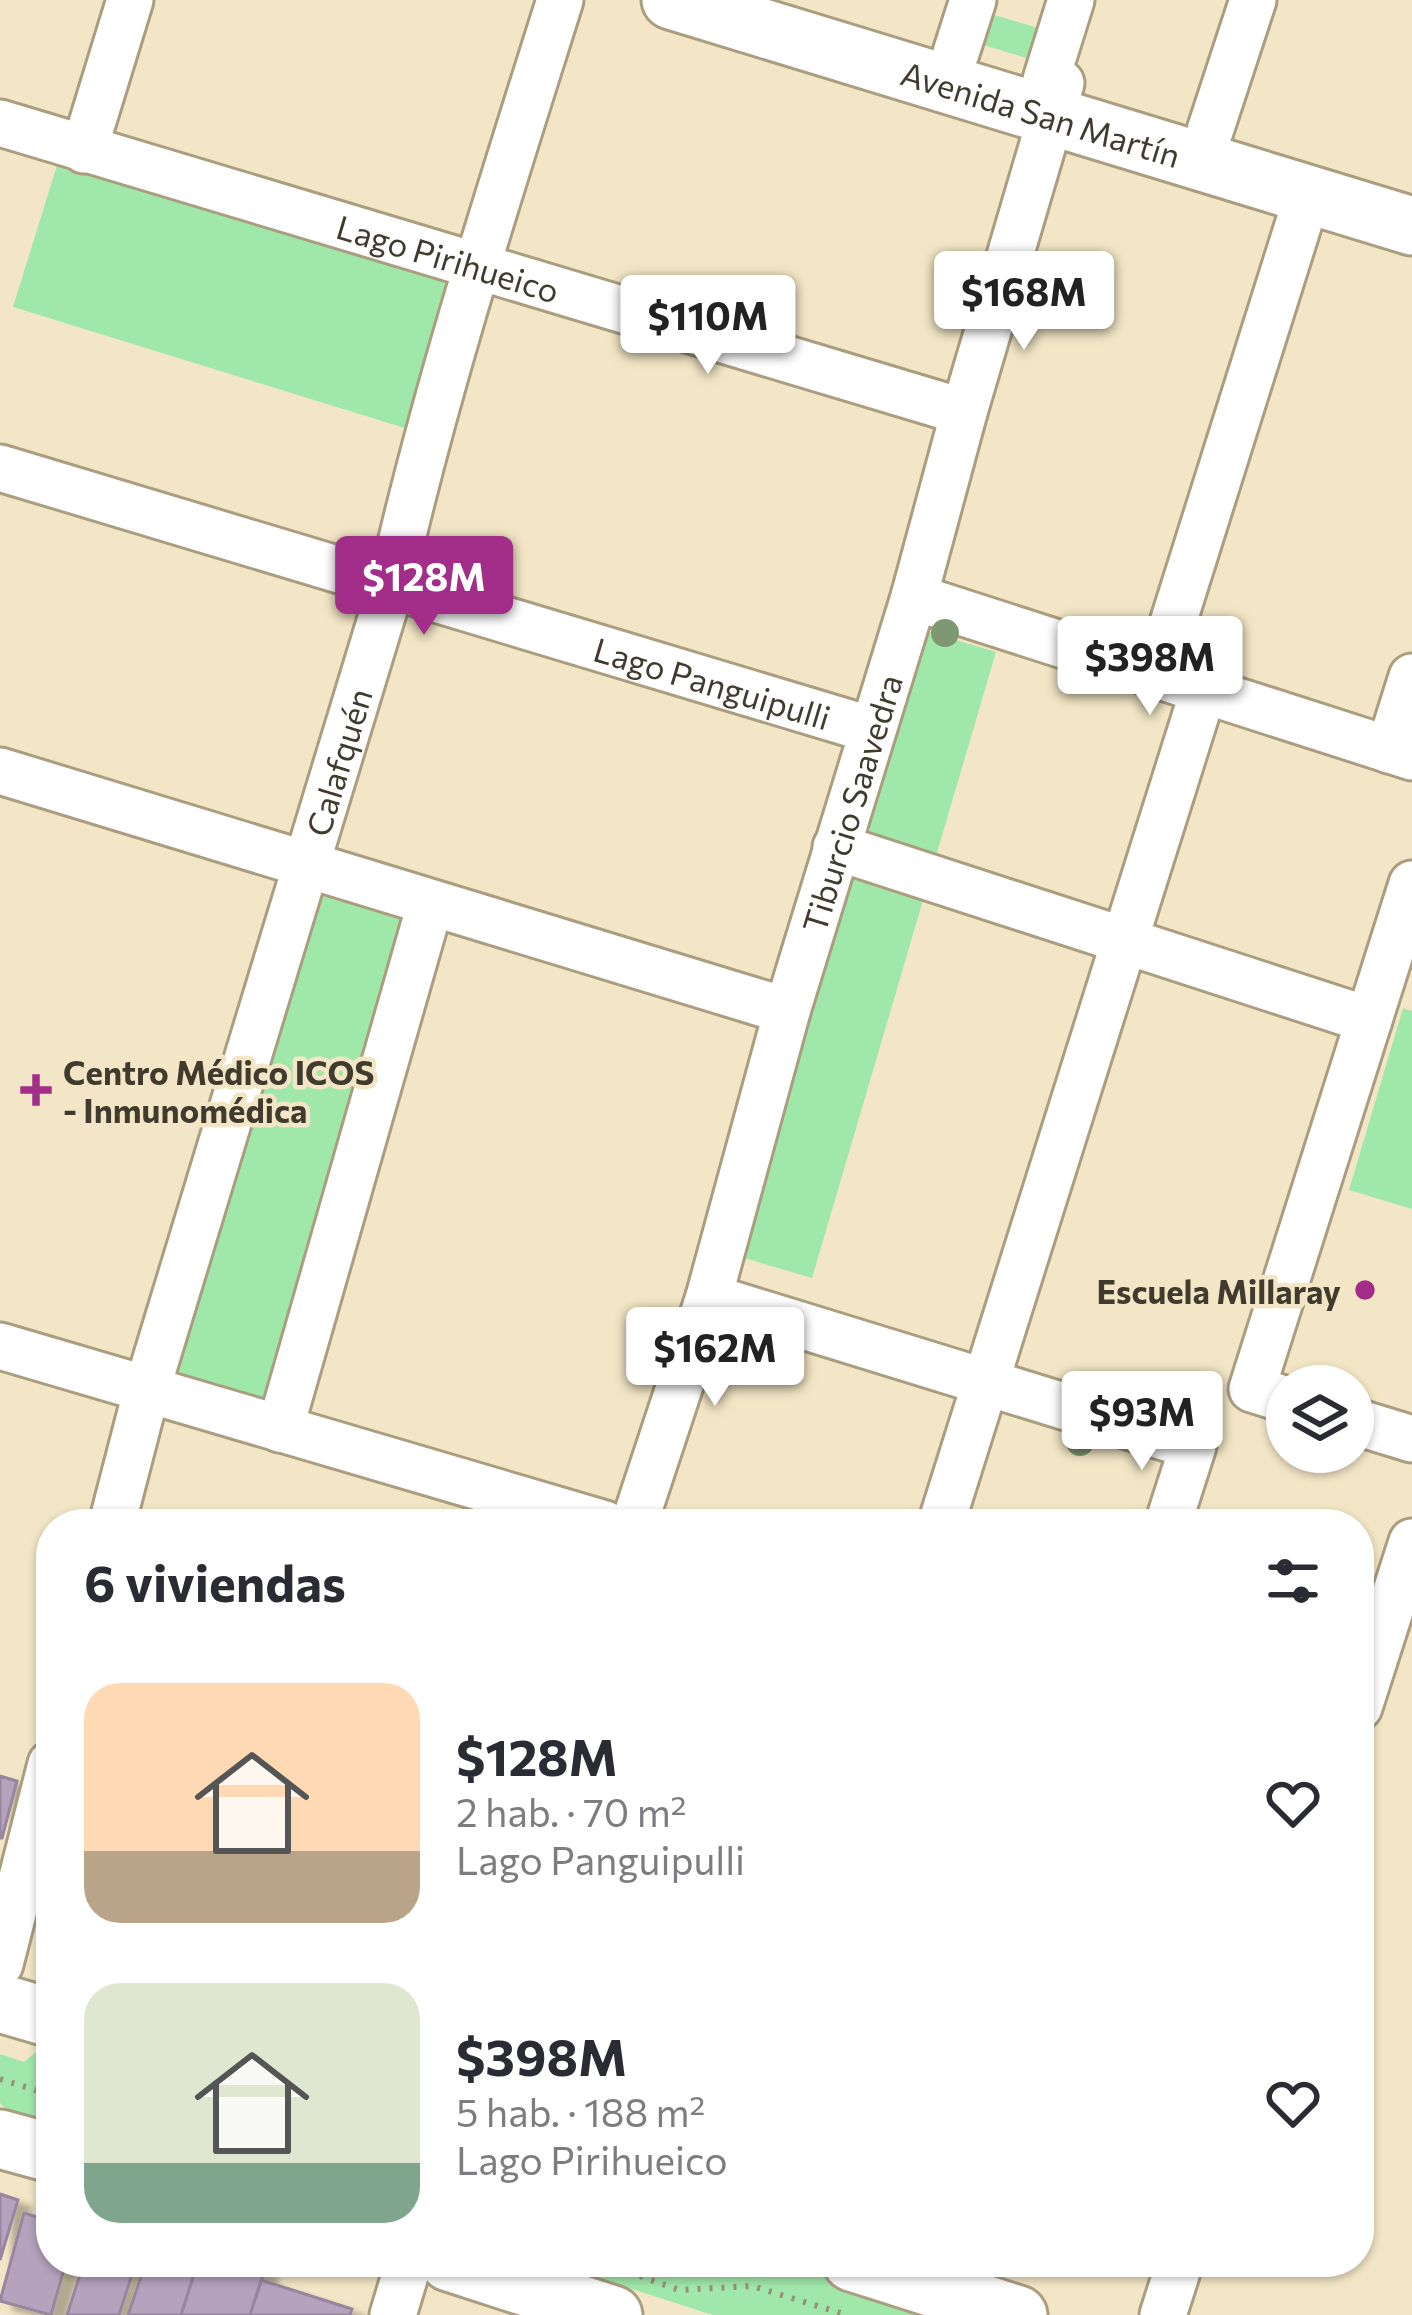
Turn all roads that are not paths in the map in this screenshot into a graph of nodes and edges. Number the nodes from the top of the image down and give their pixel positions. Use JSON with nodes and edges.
{"nodes":[{"id":1,"x":130,"y":0,"type":"edge"},
{"id":2,"x":560,"y":0,"type":"edge"},
{"id":3,"x":671,"y":0,"type":"edge"},
{"id":4,"x":780,"y":0,"type":"edge"},
{"id":5,"x":1071,"y":0,"type":"edge"},
{"id":6,"x":1252,"y":0,"type":"edge"},
{"id":7,"x":964,"y":26,"type":"edge"},
{"id":8,"x":1054,"y":93,"type":"junction"},
{"id":9,"x":0,"y":123,"type":"edge"},
{"id":10,"x":1210,"y":130,"type":"junction"},
{"id":11,"x":84,"y":150,"type":"junction"},
{"id":12,"x":1412,"y":189,"type":"edge"},
{"id":13,"x":1308,"y":194,"type":"junction"},
{"id":14,"x":1412,"y":226,"type":"edge"},
{"id":15,"x":476,"y":265,"type":"junction"},
{"id":16,"x":964,"y":412,"type":"junction"},
{"id":17,"x":0,"y":468,"type":"edge"},
{"id":18,"x":391,"y":586,"type":"junction"},
{"id":19,"x":914,"y":598,"type":"junction"},
{"id":20,"x":1412,"y":676,"type":"edge"},
{"id":21,"x":1156,"y":677,"type":"junction"},
{"id":22,"x":1203,"y":692,"type":"junction"},
{"id":23,"x":872,"y":730,"type":"junction"},
{"id":24,"x":1400,"y":753,"type":"edge"},
{"id":25,"x":0,"y":771,"type":"edge"},
{"id":26,"x":836,"y":847,"type":"junction"},
{"id":27,"x":306,"y":867,"type":"junction"},
{"id":28,"x":1412,"y":884,"type":"edge"},
{"id":29,"x":430,"y":904,"type":"junction"},
{"id":30,"x":1124,"y":943,"type":"junction"},
{"id":31,"x":787,"y":1011,"type":"junction"},
{"id":32,"x":1369,"y":1020,"type":"junction"},
{"id":33,"x":709,"y":1297,"type":"junction"},
{"id":34,"x":0,"y":1346,"type":"edge"},
{"id":35,"x":1277,"y":1365,"type":"edge"},
{"id":36,"x":984,"y":1379,"type":"junction"},
{"id":37,"x":147,"y":1389,"type":"junction"},
{"id":38,"x":1374,"y":1427,"type":"edge"},
{"id":39,"x":280,"y":1429,"type":"junction"},
{"id":40,"x":1412,"y":1439,"type":"edge"},
{"id":41,"x":116,"y":1509,"type":"edge"},
{"id":42,"x":554,"y":1509,"type":"edge"},
{"id":43,"x":639,"y":1509,"type":"edge"},
{"id":44,"x":945,"y":1509,"type":"edge"},
{"id":45,"x":1173,"y":1509,"type":"edge"},
{"id":46,"x":1412,"y":1542,"type":"edge"},
{"id":47,"x":1374,"y":1660,"type":"edge"},
{"id":48,"x":36,"y":1802,"type":"edge"},
{"id":49,"x":13,"y":1861,"type":"edge"},
{"id":50,"x":0,"y":1964,"type":"edge"},
{"id":51,"x":0,"y":2003,"type":"edge"},
{"id":52,"x":36,"y":2014,"type":"edge"},
{"id":53,"x":0,"y":2139,"type":"edge"},
{"id":54,"x":36,"y":2149,"type":"edge"},
{"id":55,"x":405,"y":2277,"type":"edge"},
{"id":56,"x":533,"y":2277,"type":"edge"},
{"id":57,"x":935,"y":2277,"type":"edge"},
{"id":58,"x":1175,"y":2277,"type":"edge"},
{"id":59,"x":617,"y":2292,"type":"edge"},
{"id":60,"x":394,"y":2315,"type":"edge"},
{"id":61,"x":1018,"y":2315,"type":"edge"},
{"id":62,"x":1163,"y":2315,"type":"edge"}],
"edges":[{"from":1,"to":11,"type":"street"},
{"from":2,"to":15,"type":"street","name":"Calafquén"},
{"from":3,"to":8,"type":"main road","name":"Avenida San Martín"},
{"from":4,"to":7,"type":"main road","name":"Avenida San Martín"},
{"from":5,"to":8,"type":"street","name":"Tiburcio Saavedra"},
{"from":6,"to":10,"type":"street"},
{"from":7,"to":8,"type":"main road","name":"Avenida San Martín"},
{"from":8,"to":10,"type":"main road","name":"Avenida San Martín"},
{"from":8,"to":13,"type":"main road","name":"Avenida San Martín"},
{"from":8,"to":16,"type":"street","name":"Tiburcio Saavedra"},
{"from":9,"to":11,"type":"street","name":"Lago Pirihueico"},
{"from":10,"to":12,"type":"main road","name":"Avenida San Martín"},
{"from":11,"to":15,"type":"street","name":"Lago Pirihueico"},
{"from":13,"to":14,"type":"main road","name":"Avenida San Martín"},
{"from":13,"to":21,"type":"street"},
{"from":15,"to":16,"type":"street","name":"Lago Pirihueico"},
{"from":15,"to":18,"type":"street","name":"Calafquén"},
{"from":16,"to":19,"type":"street","name":"Tiburcio Saavedra"},
{"from":17,"to":18,"type":"street","name":"Lago Panguipulli"},
{"from":18,"to":23,"type":"street","name":"Lago Panguipulli"},
{"from":18,"to":27,"type":"street","name":"Calafquén"},
{"from":19,"to":21,"type":"street"},
{"from":19,"to":23,"type":"street","name":"Tiburcio Saavedra"},
{"from":20,"to":24,"type":"street"},
{"from":21,"to":22,"type":"street"},
{"from":22,"to":24,"type":"street"},
{"from":22,"to":30,"type":"street"},
{"from":23,"to":26,"type":"street","name":"Tiburcio Saavedra"},
{"from":25,"to":27,"type":"street"},
{"from":26,"to":30,"type":"street"},
{"from":26,"to":31,"type":"street","name":"Tiburcio Saavedra"},
{"from":27,"to":29,"type":"street"},
{"from":27,"to":37,"type":"street","name":"Calafquén"},
{"from":28,"to":32,"type":"street"},
{"from":29,"to":31,"type":"street"},
{"from":29,"to":39,"type":"street"},
{"from":30,"to":32,"type":"street"},
{"from":30,"to":36,"type":"street"},
{"from":31,"to":33,"type":"street","name":"Tiburcio Saavedra"},
{"from":32,"to":35,"type":"street"},
{"from":33,"to":36,"type":"street"},
{"from":33,"to":43,"type":"street","name":"Tiburcio Saavedra"},
{"from":34,"to":37,"type":"street"},
{"from":36,"to":44,"type":"street"},
{"from":36,"to":45,"type":"street"},
{"from":37,"to":39,"type":"street"},
{"from":37,"to":41,"type":"street","name":"Calafquén"},
{"from":38,"to":40,"type":"street"},
{"from":39,"to":42,"type":"street"},
{"from":46,"to":47,"type":"street"},
{"from":48,"to":49,"type":"street"},
{"from":49,"to":50,"type":"street"},
{"from":51,"to":52,"type":"main road"},
{"from":53,"to":54,"type":"main road"},
{"from":55,"to":60,"type":"street"},
{"from":56,"to":59,"type":"main road"},
{"from":57,"to":61,"type":"main road"},
{"from":58,"to":62,"type":"street"}]}
